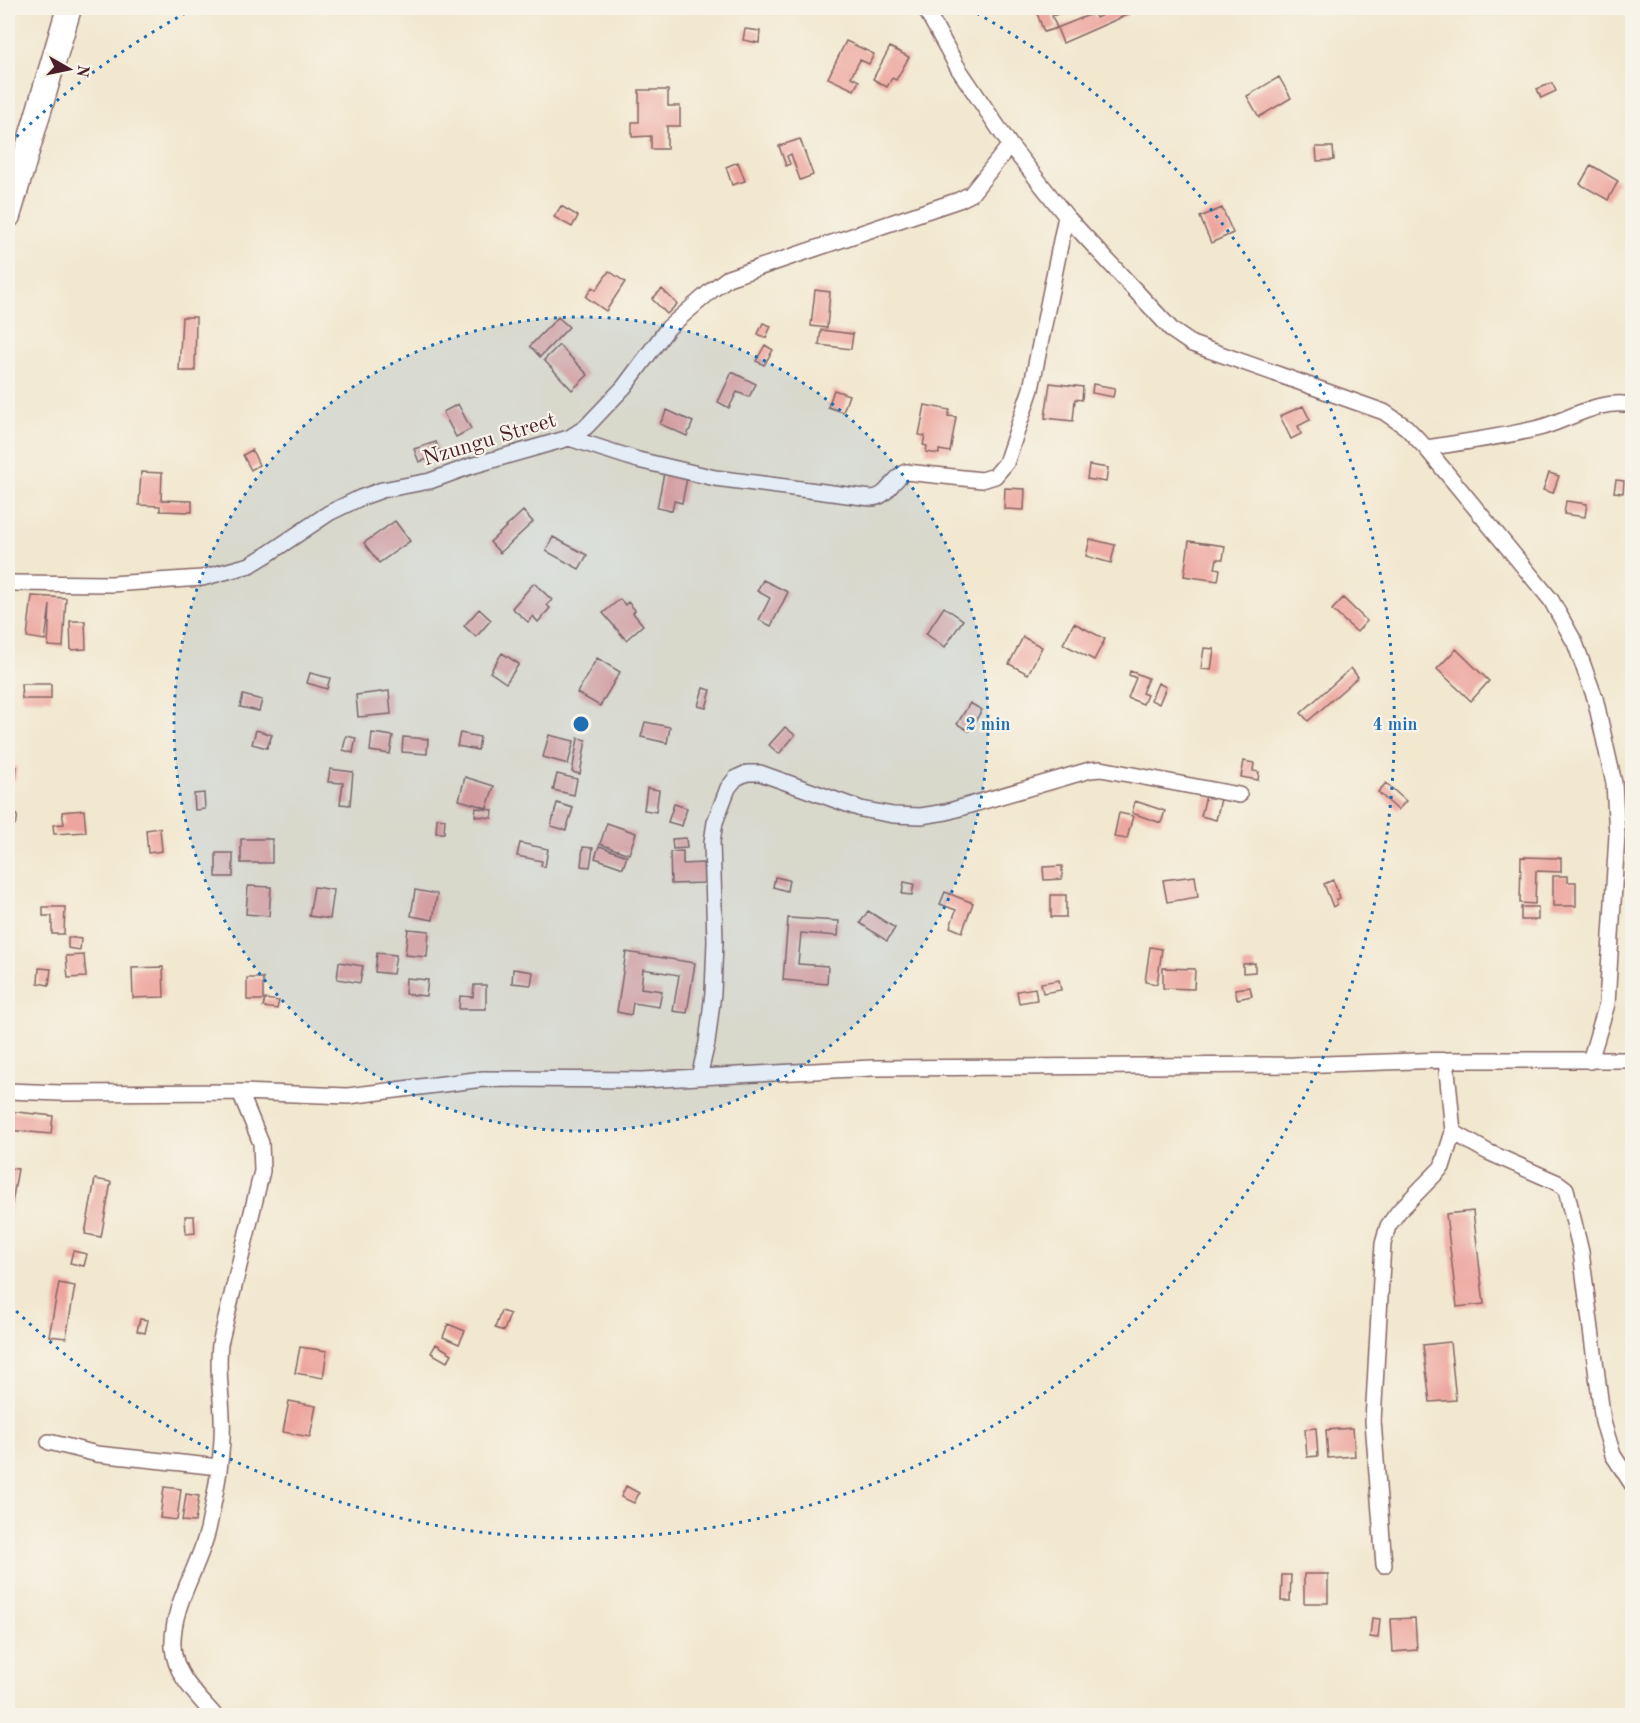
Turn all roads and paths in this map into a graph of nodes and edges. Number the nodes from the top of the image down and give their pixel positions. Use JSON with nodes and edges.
{"nodes":[{"id":1,"x":69,"y":8,"type":"edge"},
{"id":2,"x":926,"y":8,"type":"edge"},
{"id":3,"x":1010,"y":145,"type":"junction"},
{"id":4,"x":8,"y":216,"type":"edge"},
{"id":5,"x":1066,"y":216,"type":"junction"},
{"id":6,"x":1632,"y":405,"type":"edge"},
{"id":7,"x":569,"y":438,"type":"junction"},
{"id":8,"x":1426,"y":448,"type":"junction"},
{"id":9,"x":8,"y":583,"type":"edge"},
{"id":10,"x":1239,"y":795,"type":"dead end"},
{"id":11,"x":1446,"y":1060,"type":"junction"},
{"id":12,"x":1632,"y":1060,"type":"edge"},
{"id":13,"x":1590,"y":1061,"type":"junction"},
{"id":14,"x":699,"y":1077,"type":"junction"},
{"id":15,"x":8,"y":1091,"type":"edge"},
{"id":16,"x":240,"y":1092,"type":"junction"},
{"id":17,"x":1453,"y":1132,"type":"junction"},
{"id":18,"x":49,"y":1442,"type":"dead end"},
{"id":19,"x":219,"y":1467,"type":"junction"},
{"id":20,"x":1632,"y":1484,"type":"edge"},
{"id":21,"x":1384,"y":1565,"type":"dead end"},
{"id":22,"x":215,"y":1716,"type":"edge"}],
"edges":[{"from":1,"to":4,"type":"main road"},
{"from":2,"to":3,"type":"street"},
{"from":3,"to":5,"type":"street"},
{"from":3,"to":7,"type":"street","name":"Nzungu Street"},
{"from":5,"to":7,"type":"street"},
{"from":5,"to":8,"type":"street"},
{"from":6,"to":8,"type":"street"},
{"from":7,"to":9,"type":"street","name":"Nzungu Street"},
{"from":8,"to":13,"type":"street"},
{"from":10,"to":14,"type":"street"},
{"from":11,"to":13,"type":"street"},
{"from":11,"to":14,"type":"street"},
{"from":11,"to":17,"type":"street"},
{"from":12,"to":13,"type":"street"},
{"from":14,"to":16,"type":"street"},
{"from":15,"to":16,"type":"street"},
{"from":16,"to":19,"type":"street"},
{"from":17,"to":20,"type":"street"},
{"from":17,"to":21,"type":"street"},
{"from":18,"to":19,"type":"street"},
{"from":19,"to":22,"type":"street"}]}
